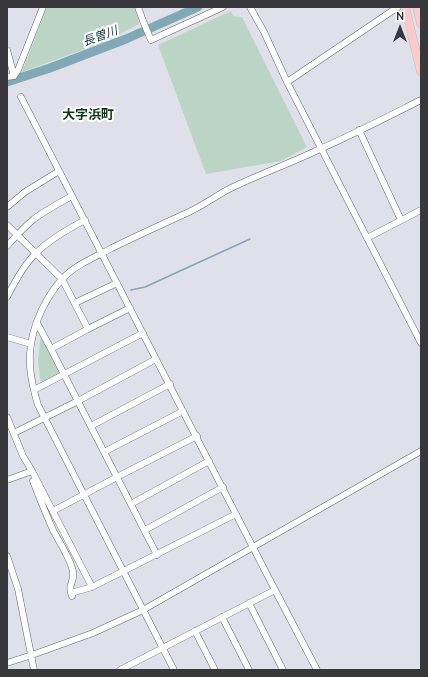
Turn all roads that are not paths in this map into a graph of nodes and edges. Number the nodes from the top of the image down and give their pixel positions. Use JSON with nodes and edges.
{"nodes":[{"id":1,"x":43,"y":7,"type":"edge"},
{"id":2,"x":138,"y":7,"type":"edge"},
{"id":3,"x":223,"y":7,"type":"edge"},
{"id":4,"x":250,"y":7,"type":"edge"},
{"id":5,"x":398,"y":7,"type":"edge"},
{"id":6,"x":405,"y":7,"type":"edge"},
{"id":7,"x":417,"y":7,"type":"edge"},
{"id":8,"x":421,"y":24,"type":"edge"},
{"id":9,"x":7,"y":50,"type":"edge"},
{"id":10,"x":421,"y":72,"type":"edge"},
{"id":11,"x":14,"y":76,"type":"junction"},
{"id":12,"x":7,"y":77,"type":"edge"},
{"id":13,"x":287,"y":82,"type":"junction"},
{"id":14,"x":21,"y":97,"type":"dead end"},
{"id":15,"x":421,"y":100,"type":"edge"},
{"id":16,"x":359,"y":130,"type":"junction"},
{"id":17,"x":321,"y":149,"type":"junction"},
{"id":18,"x":59,"y":171,"type":"junction"},
{"id":19,"x":72,"y":196,"type":"junction"},
{"id":20,"x":7,"y":207,"type":"edge"},
{"id":21,"x":421,"y":210,"type":"edge"},
{"id":22,"x":85,"y":220,"type":"junction"},
{"id":23,"x":401,"y":220,"type":"junction"},
{"id":24,"x":7,"y":225,"type":"edge"},
{"id":25,"x":17,"y":235,"type":"junction"},
{"id":26,"x":367,"y":238,"type":"junction"},
{"id":27,"x":7,"y":246,"type":"edge"},
{"id":28,"x":36,"y":253,"type":"junction"},
{"id":29,"x":102,"y":253,"type":"junction"},
{"id":30,"x":62,"y":279,"type":"junction"},
{"id":31,"x":117,"y":283,"type":"junction"},
{"id":32,"x":7,"y":297,"type":"edge"},
{"id":33,"x":75,"y":304,"type":"junction"},
{"id":34,"x":130,"y":308,"type":"junction"},
{"id":35,"x":36,"y":323,"type":"junction"},
{"id":36,"x":88,"y":329,"type":"junction"},
{"id":37,"x":143,"y":333,"type":"junction"},
{"id":38,"x":7,"y":337,"type":"edge"},
{"id":39,"x":421,"y":343,"type":"edge"},
{"id":40,"x":31,"y":344,"type":"junction"},
{"id":41,"x":51,"y":349,"type":"junction"},
{"id":42,"x":156,"y":359,"type":"junction"},
{"id":43,"x":64,"y":375,"type":"junction"},
{"id":44,"x":170,"y":384,"type":"junction"},
{"id":45,"x":34,"y":390,"type":"junction"},
{"id":46,"x":78,"y":401,"type":"junction"},
{"id":47,"x":183,"y":410,"type":"junction"},
{"id":48,"x":7,"y":417,"type":"edge"},
{"id":49,"x":45,"y":417,"type":"junction"},
{"id":50,"x":91,"y":426,"type":"junction"},
{"id":51,"x":14,"y":433,"type":"junction"},
{"id":52,"x":197,"y":436,"type":"junction"},
{"id":53,"x":421,"y":451,"type":"edge"},
{"id":54,"x":104,"y":452,"type":"junction"},
{"id":55,"x":209,"y":462,"type":"junction"},
{"id":56,"x":32,"y":471,"type":"junction"},
{"id":57,"x":117,"y":477,"type":"junction"},
{"id":58,"x":7,"y":480,"type":"edge"},
{"id":59,"x":222,"y":487,"type":"junction"},
{"id":60,"x":84,"y":495,"type":"junction"},
{"id":61,"x":131,"y":504,"type":"junction"},
{"id":62,"x":53,"y":512,"type":"junction"},
{"id":63,"x":236,"y":514,"type":"junction"},
{"id":64,"x":145,"y":530,"type":"junction"},
{"id":65,"x":253,"y":548,"type":"junction"},
{"id":66,"x":157,"y":555,"type":"junction"},
{"id":67,"x":7,"y":556,"type":"edge"},
{"id":68,"x":124,"y":572,"type":"junction"},
{"id":69,"x":92,"y":587,"type":"junction"},
{"id":70,"x":275,"y":590,"type":"junction"},
{"id":71,"x":249,"y":603,"type":"junction"},
{"id":72,"x":143,"y":610,"type":"junction"},
{"id":73,"x":222,"y":617,"type":"junction"},
{"id":74,"x":195,"y":631,"type":"junction"},
{"id":75,"x":162,"y":647,"type":"junction"},
{"id":76,"x":32,"y":655,"type":"junction"},
{"id":77,"x":7,"y":662,"type":"edge"},
{"id":78,"x":132,"y":667,"type":"edge"},
{"id":79,"x":34,"y":670,"type":"edge"},
{"id":80,"x":120,"y":670,"type":"edge"},
{"id":81,"x":174,"y":670,"type":"edge"},
{"id":82,"x":215,"y":670,"type":"edge"},
{"id":83,"x":249,"y":670,"type":"edge"},
{"id":84,"x":283,"y":670,"type":"edge"},
{"id":85,"x":317,"y":670,"type":"edge"}],
"edges":[{"from":1,"to":11,"type":"street"},
{"from":2,"to":3,"type":"street"},
{"from":4,"to":13,"type":"street"},
{"from":5,"to":13,"type":"street"},
{"from":6,"to":10,"type":"main road"},
{"from":7,"to":8,"type":"main road"},
{"from":9,"to":11,"type":"street"},
{"from":11,"to":12,"type":"street"},
{"from":13,"to":17,"type":"street"},
{"from":14,"to":18,"type":"street"},
{"from":15,"to":16,"type":"street"},
{"from":16,"to":17,"type":"street"},
{"from":16,"to":23,"type":"street"},
{"from":17,"to":26,"type":"street"},
{"from":17,"to":29,"type":"street"},
{"from":18,"to":19,"type":"street"},
{"from":18,"to":20,"type":"street"},
{"from":19,"to":22,"type":"street"},
{"from":19,"to":25,"type":"street"},
{"from":21,"to":23,"type":"street"},
{"from":22,"to":28,"type":"street"},
{"from":22,"to":29,"type":"street"},
{"from":23,"to":26,"type":"street"},
{"from":24,"to":25,"type":"street"},
{"from":25,"to":27,"type":"street"},
{"from":25,"to":28,"type":"street"},
{"from":26,"to":39,"type":"street"},
{"from":28,"to":30,"type":"street"},
{"from":28,"to":32,"type":"street"},
{"from":29,"to":30,"type":"street"},
{"from":29,"to":31,"type":"street"},
{"from":30,"to":33,"type":"street"},
{"from":30,"to":35,"type":"street"},
{"from":31,"to":33,"type":"street"},
{"from":31,"to":34,"type":"street"},
{"from":33,"to":36,"type":"street"},
{"from":34,"to":36,"type":"street"},
{"from":34,"to":37,"type":"street"},
{"from":35,"to":40,"type":"street"},
{"from":35,"to":41,"type":"street"},
{"from":36,"to":41,"type":"street"},
{"from":37,"to":42,"type":"street"},
{"from":37,"to":43,"type":"street"},
{"from":38,"to":40,"type":"street"},
{"from":40,"to":45,"type":"street"},
{"from":41,"to":43,"type":"street"},
{"from":42,"to":44,"type":"street"},
{"from":42,"to":46,"type":"street"},
{"from":43,"to":45,"type":"street"},
{"from":43,"to":46,"type":"street"},
{"from":44,"to":47,"type":"street"},
{"from":44,"to":50,"type":"street"},
{"from":45,"to":49,"type":"street"},
{"from":46,"to":49,"type":"street"},
{"from":46,"to":50,"type":"street"},
{"from":47,"to":52,"type":"street"},
{"from":47,"to":54,"type":"street"},
{"from":48,"to":51,"type":"street"},
{"from":49,"to":51,"type":"street"},
{"from":49,"to":60,"type":"street"},
{"from":50,"to":54,"type":"street"},
{"from":51,"to":56,"type":"street"},
{"from":52,"to":55,"type":"street"},
{"from":52,"to":57,"type":"street"},
{"from":53,"to":65,"type":"street"},
{"from":54,"to":57,"type":"street"},
{"from":55,"to":59,"type":"street"},
{"from":55,"to":61,"type":"street"},
{"from":56,"to":58,"type":"street"},
{"from":56,"to":62,"type":"street"},
{"from":56,"to":69,"type":"street"},
{"from":57,"to":60,"type":"street"},
{"from":57,"to":61,"type":"street"},
{"from":59,"to":63,"type":"street"},
{"from":59,"to":64,"type":"street"},
{"from":60,"to":62,"type":"street"},
{"from":60,"to":68,"type":"street"},
{"from":61,"to":64,"type":"street"},
{"from":62,"to":69,"type":"street"},
{"from":63,"to":65,"type":"street"},
{"from":63,"to":66,"type":"street"},
{"from":64,"to":66,"type":"street"},
{"from":65,"to":70,"type":"street"},
{"from":65,"to":72,"type":"street"},
{"from":66,"to":68,"type":"street"},
{"from":67,"to":76,"type":"street"},
{"from":68,"to":69,"type":"street"},
{"from":68,"to":72,"type":"street"},
{"from":70,"to":71,"type":"street"},
{"from":70,"to":85,"type":"street"},
{"from":71,"to":73,"type":"street"},
{"from":71,"to":84,"type":"street"},
{"from":72,"to":75,"type":"street"},
{"from":72,"to":76,"type":"street"},
{"from":73,"to":74,"type":"street"},
{"from":73,"to":83,"type":"street"},
{"from":74,"to":75,"type":"street"},
{"from":74,"to":82,"type":"street"},
{"from":75,"to":78,"type":"street"},
{"from":75,"to":81,"type":"street"},
{"from":76,"to":77,"type":"street"},
{"from":76,"to":79,"type":"street"},
{"from":78,"to":80,"type":"street"}]}
